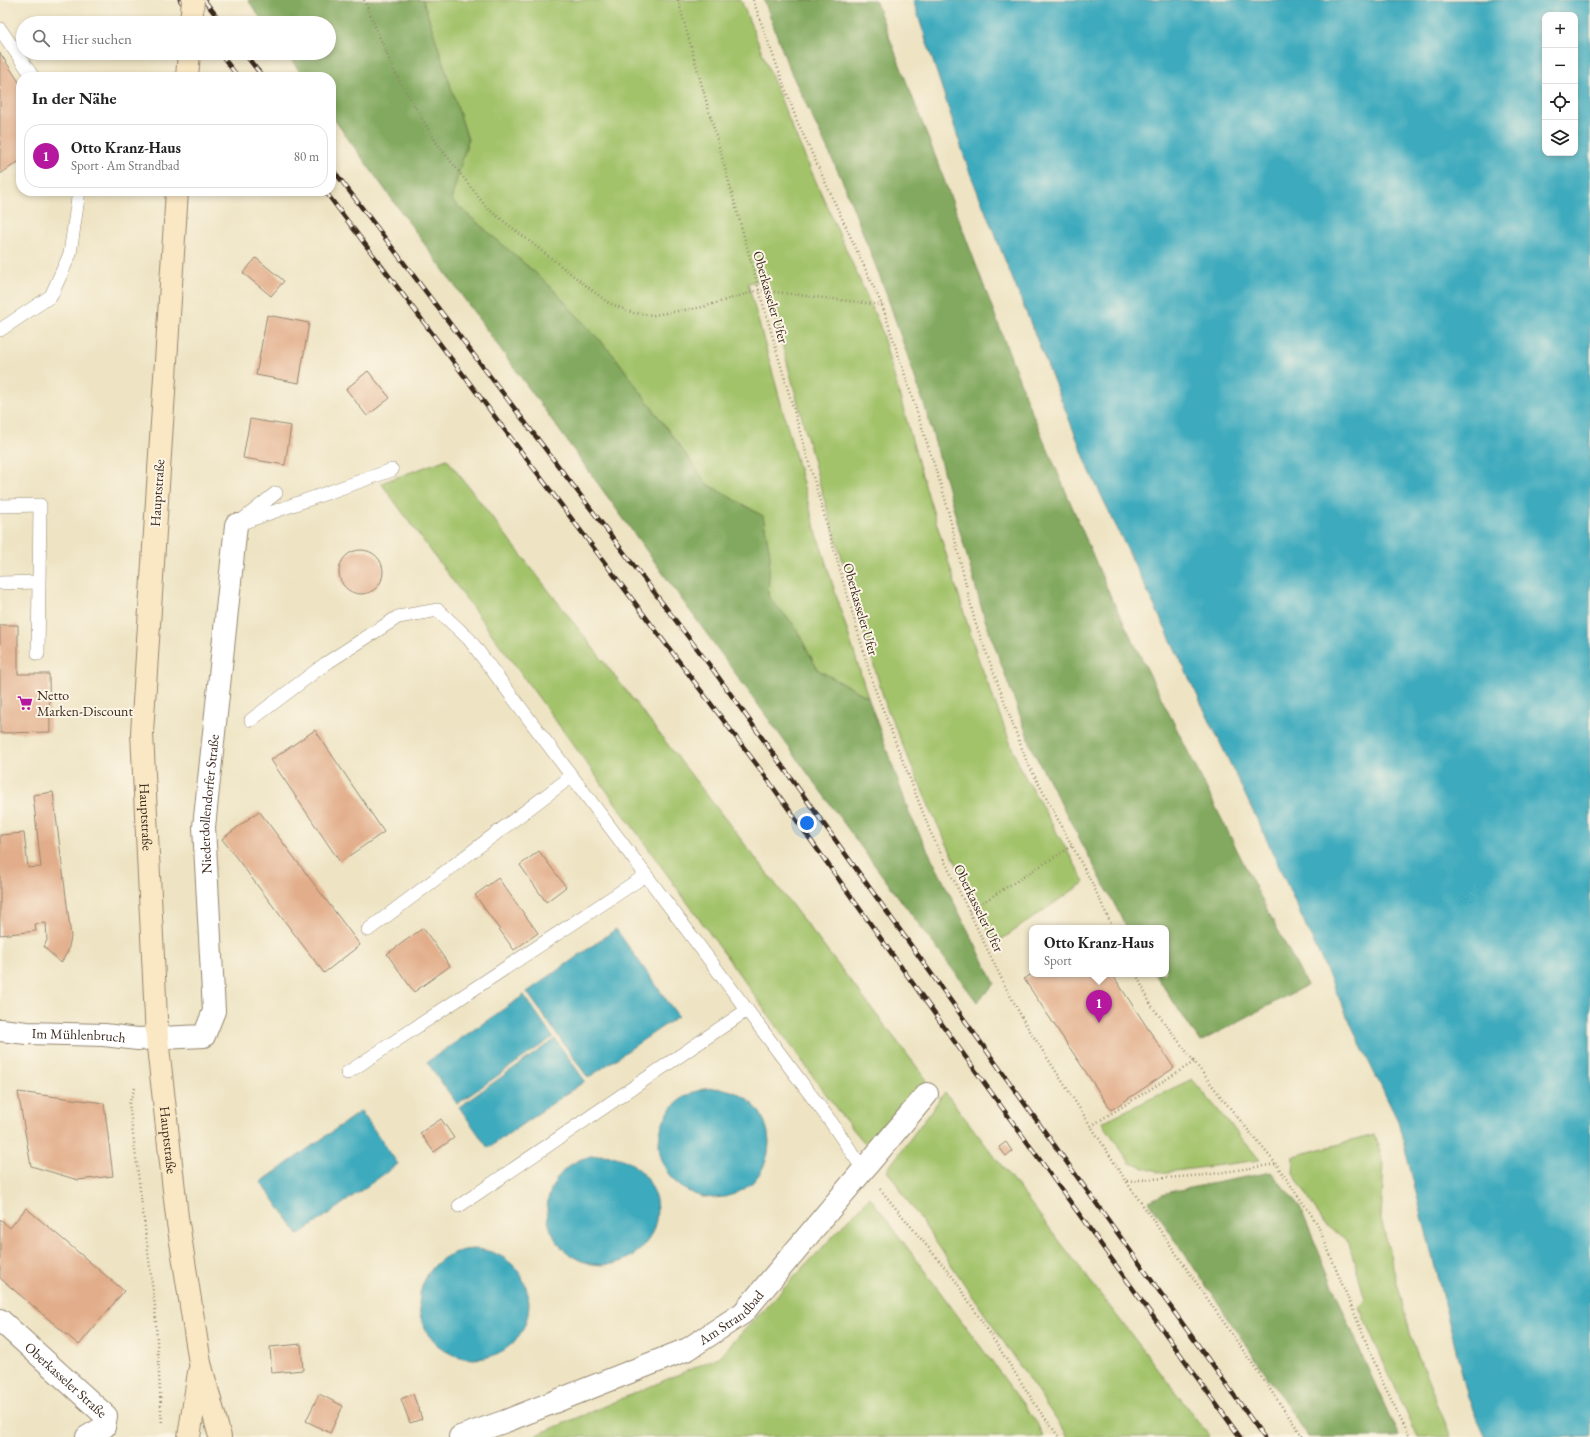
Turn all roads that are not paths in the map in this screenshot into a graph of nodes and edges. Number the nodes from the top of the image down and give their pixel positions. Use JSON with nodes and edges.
{"nodes":[{"id":1,"x":193,"y":0,"type":"edge"},
{"id":2,"x":192,"y":16,"type":"edge"},
{"id":3,"x":0,"y":29,"type":"edge"},
{"id":4,"x":16,"y":52,"type":"edge"},
{"id":5,"x":21,"y":60,"type":"edge"},
{"id":6,"x":188,"y":60,"type":"edge"},
{"id":7,"x":30,"y":72,"type":"edge"},
{"id":8,"x":187,"y":72,"type":"edge"},
{"id":9,"x":78,"y":196,"type":"edge"},
{"id":10,"x":177,"y":196,"type":"edge"},
{"id":11,"x":0,"y":330,"type":"edge"},
{"id":12,"x":392,"y":470,"type":"dead end"},
{"id":13,"x":276,"y":493,"type":"dead end"},
{"id":14,"x":0,"y":506,"type":"edge"},
{"id":15,"x":236,"y":525,"type":"junction"},
{"id":16,"x":39,"y":582,"type":"junction"},
{"id":17,"x":0,"y":583,"type":"edge"},
{"id":18,"x":38,"y":654,"type":"dead end"},
{"id":19,"x":251,"y":720,"type":"dead end"},
{"id":20,"x":572,"y":776,"type":"junction"},
{"id":21,"x":646,"y":875,"type":"junction"},
{"id":22,"x":368,"y":930,"type":"dead end"},
{"id":23,"x":747,"y":1010,"type":"junction"},
{"id":24,"x":0,"y":1030,"type":"edge"},
{"id":25,"x":157,"y":1038,"type":"junction"},
{"id":26,"x":347,"y":1073,"type":"dead end"},
{"id":27,"x":927,"y":1094,"type":"dead end"},
{"id":28,"x":864,"y":1169,"type":"junction"},
{"id":29,"x":459,"y":1206,"type":"dead end"},
{"id":30,"x":0,"y":1320,"type":"edge"},
{"id":31,"x":200,"y":1363,"type":"junction"},
{"id":32,"x":96,"y":1432,"type":"edge"},
{"id":33,"x":189,"y":1437,"type":"edge"},
{"id":34,"x":220,"y":1437,"type":"edge"},
{"id":35,"x":460,"y":1437,"type":"edge"}],
"edges":[{"from":1,"to":2,"type":"main road","bridge":true},
{"from":3,"to":4,"type":"lane"},
{"from":5,"to":7,"type":"lane"},
{"from":6,"to":8,"type":"main road"},
{"from":9,"to":11,"type":"lane"},
{"from":10,"to":25,"type":"main road","name":"Hauptstraße"},
{"from":12,"to":15,"type":"lane"},
{"from":13,"to":15,"type":"lane"},
{"from":14,"to":16,"type":"lane"},
{"from":15,"to":25,"type":"street","name":"Niederdollendorfer Straße"},
{"from":16,"to":17,"type":"lane"},
{"from":16,"to":18,"type":"lane"},
{"from":19,"to":20,"type":"lane"},
{"from":20,"to":21,"type":"lane"},
{"from":20,"to":22,"type":"lane"},
{"from":21,"to":23,"type":"lane"},
{"from":21,"to":26,"type":"lane"},
{"from":23,"to":28,"type":"lane"},
{"from":23,"to":29,"type":"lane"},
{"from":24,"to":25,"type":"street","name":"Im Mühlenbruch"},
{"from":25,"to":31,"type":"main road","name":"Hauptstraße"},
{"from":27,"to":28,"type":"street","name":"Am Strandbad"},
{"from":28,"to":35,"type":"street","name":"Am Strandbad"},
{"from":30,"to":32,"type":"street","name":"Oberkasseler Straße"},
{"from":31,"to":33,"type":"main road"},
{"from":31,"to":34,"type":"main road","name":"Hauptstraße"}]}
